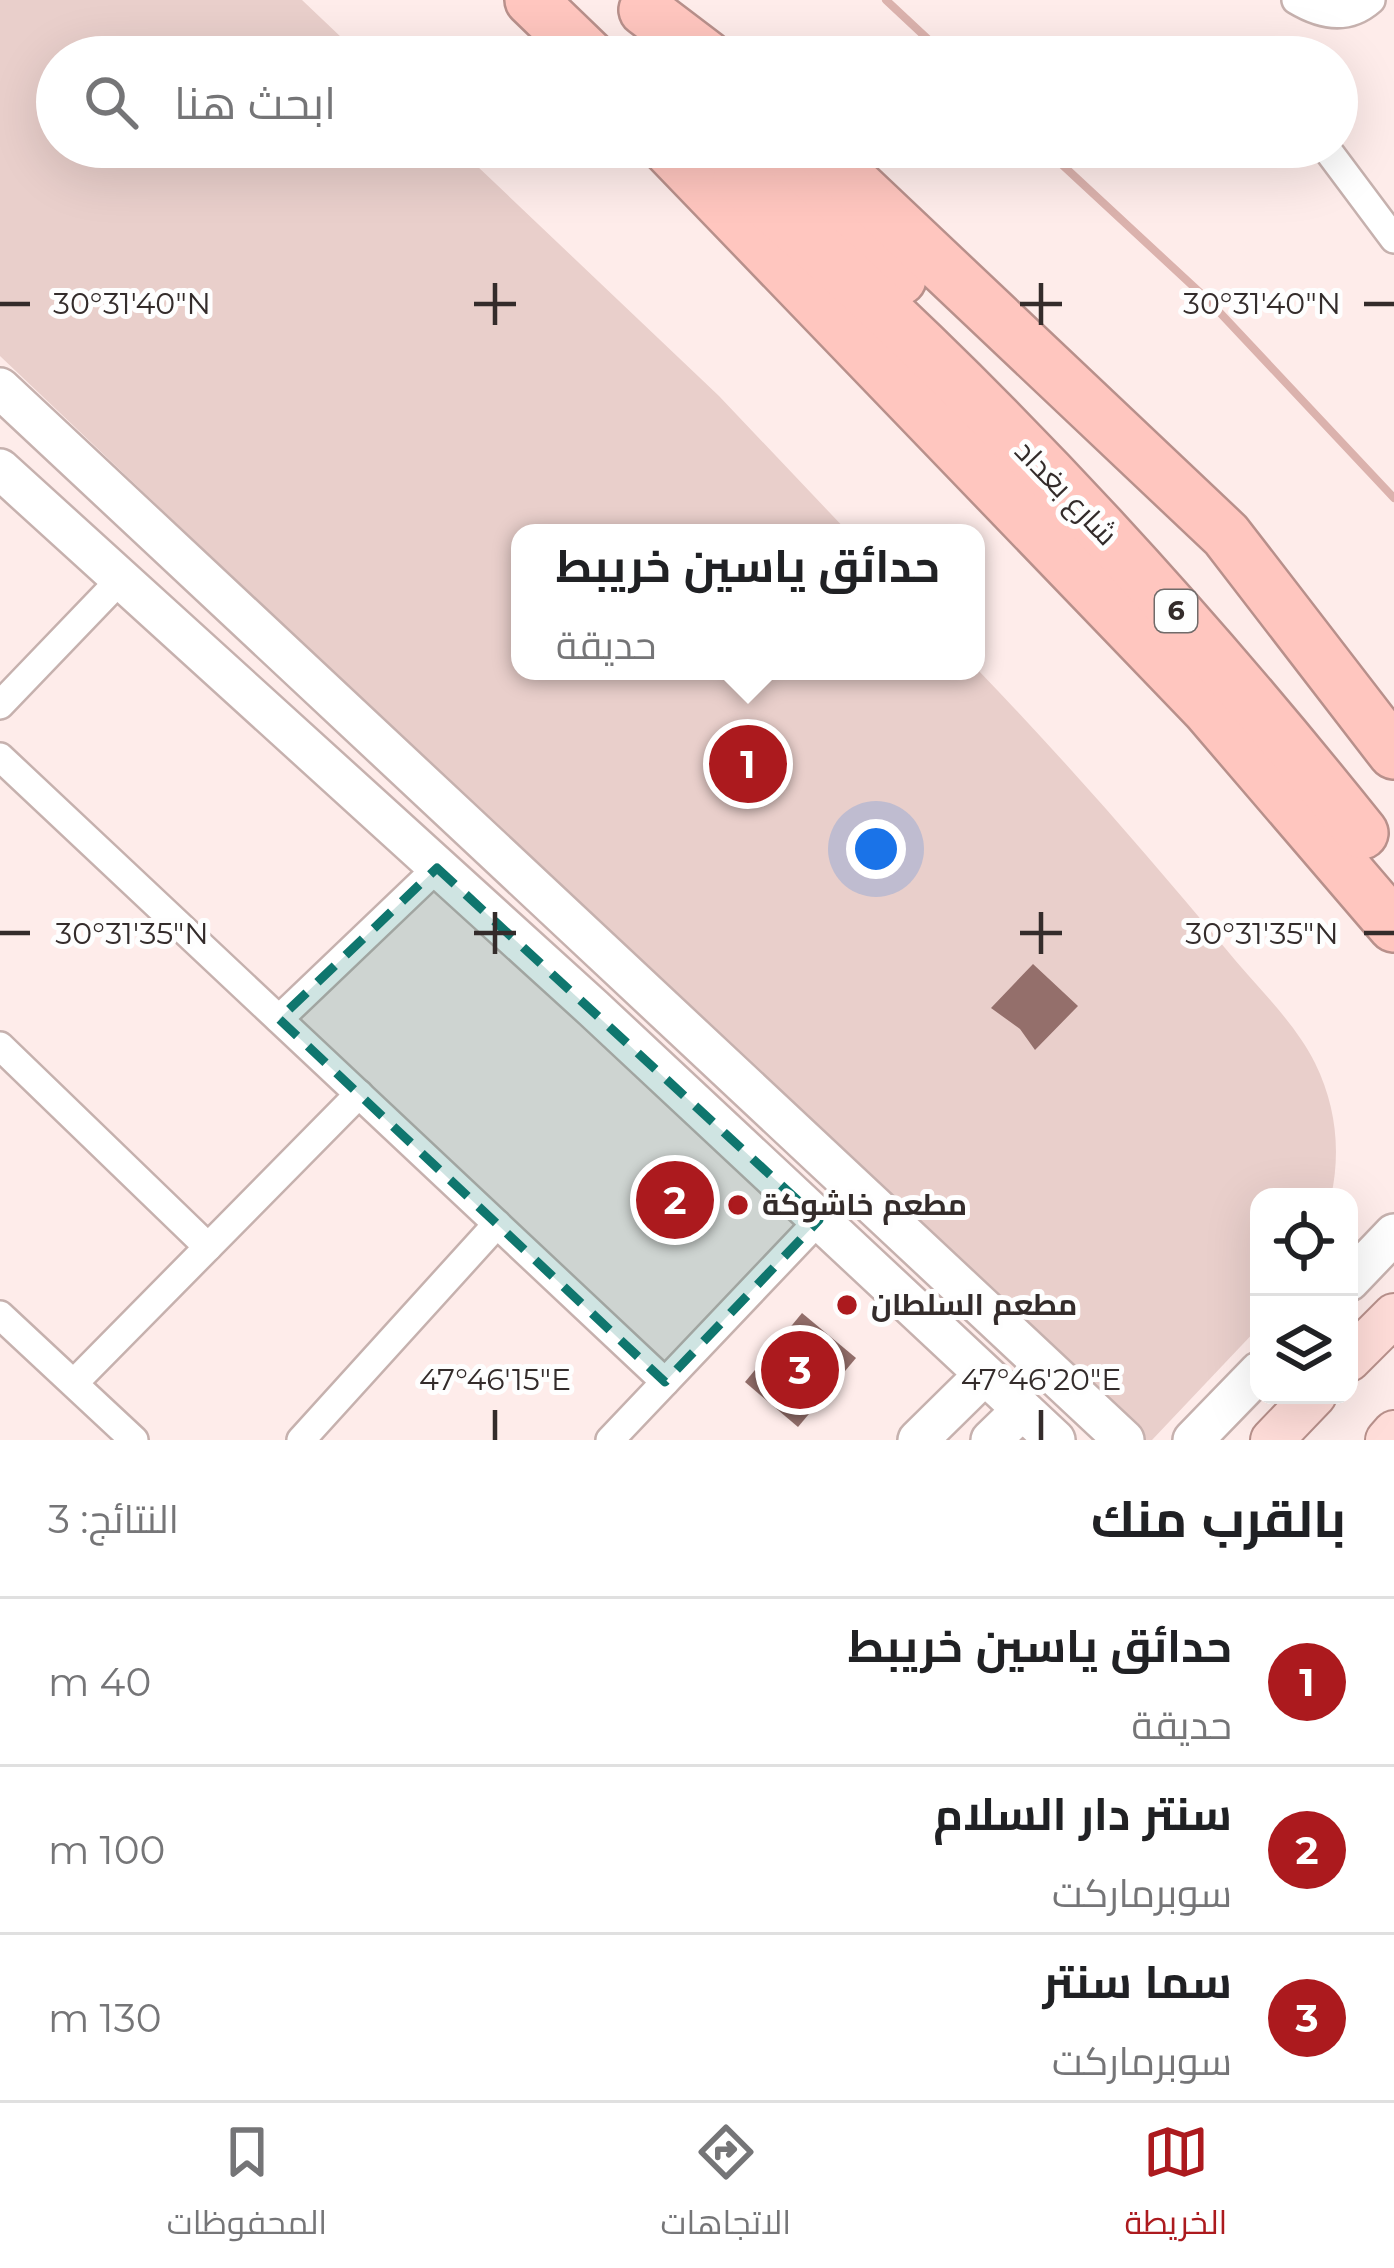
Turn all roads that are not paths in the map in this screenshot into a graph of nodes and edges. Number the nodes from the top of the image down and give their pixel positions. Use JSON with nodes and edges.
{"nodes":[{"id":1,"x":531,"y":0,"type":"edge"},
{"id":2,"x":1296,"y":0,"type":"edge"},
{"id":3,"x":1370,"y":0,"type":"edge"},
{"id":4,"x":640,"y":5,"type":"edge"},
{"id":5,"x":568,"y":36,"type":"edge"},
{"id":6,"x":668,"y":36,"type":"edge"},
{"id":7,"x":680,"y":36,"type":"edge"},
{"id":8,"x":687,"y":168,"type":"edge"},
{"id":9,"x":728,"y":168,"type":"edge"},
{"id":10,"x":789,"y":168,"type":"edge"},
{"id":11,"x":838,"y":168,"type":"edge"},
{"id":12,"x":1341,"y":168,"type":"edge"},
{"id":13,"x":1394,"y":239,"type":"edge"},
{"id":14,"x":953,"y":353,"type":"junction"},
{"id":15,"x":0,"y":388,"type":"edge"},
{"id":16,"x":0,"y":469,"type":"edge"},
{"id":17,"x":119,"y":581,"type":"junction"},
{"id":18,"x":0,"y":705,"type":"edge"},
{"id":19,"x":1394,"y":753,"type":"edge"},
{"id":20,"x":0,"y":757,"type":"edge"},
{"id":21,"x":1394,"y":820,"type":"edge"},
{"id":22,"x":437,"y":868,"type":"junction"},
{"id":23,"x":1394,"y":874,"type":"edge"},
{"id":24,"x":1394,"y":926,"type":"edge"},
{"id":25,"x":625,"y":973,"type":"junction"},
{"id":26,"x":593,"y":1008,"type":"junction"},
{"id":27,"x":279,"y":1019,"type":"junction"},
{"id":28,"x":0,"y":1046,"type":"edge"},
{"id":29,"x":359,"y":1094,"type":"junction"},
{"id":30,"x":819,"y":1220,"type":"junction"},
{"id":31,"x":497,"y":1224,"type":"junction"},
{"id":32,"x":1394,"y":1234,"type":"edge"},
{"id":33,"x":208,"y":1247,"type":"junction"},
{"id":34,"x":1358,"y":1272,"type":"edge"},
{"id":35,"x":0,"y":1315,"type":"edge"},
{"id":36,"x":1394,"y":1315,"type":"edge"},
{"id":37,"x":1358,"y":1351,"type":"edge"},
{"id":38,"x":984,"y":1375,"type":"junction"},
{"id":39,"x":1250,"y":1381,"type":"edge"},
{"id":40,"x":665,"y":1382,"type":"junction"},
{"id":41,"x":74,"y":1383,"type":"junction"},
{"id":42,"x":1306,"y":1404,"type":"edge"},
{"id":43,"x":1022,"y":1410,"type":"junction"},
{"id":44,"x":1394,"y":1432,"type":"edge"},
{"id":45,"x":134,"y":1440,"type":"edge"},
{"id":46,"x":301,"y":1440,"type":"edge"},
{"id":47,"x":610,"y":1440,"type":"edge"},
{"id":48,"x":918,"y":1440,"type":"edge"},
{"id":49,"x":991,"y":1440,"type":"edge"},
{"id":50,"x":1054,"y":1440,"type":"edge"},
{"id":51,"x":1124,"y":1440,"type":"edge"},
{"id":52,"x":1192,"y":1440,"type":"edge"},
{"id":53,"x":1272,"y":1440,"type":"edge"},
{"id":54,"x":1387,"y":1440,"type":"edge"}],
"edges":[{"from":1,"to":5,"type":"highway"},
{"from":2,"to":3,"type":"street"},
{"from":4,"to":6,"type":"highway"},
{"from":4,"to":7,"type":"highway"},
{"from":8,"to":24,"type":"highway"},
{"from":9,"to":14,"type":"highway","name":"شارع بغداد","number":"6"},
{"from":10,"to":14,"type":"highway","name":"شارع بغداد","number":"6"},
{"from":11,"to":19,"type":"highway"},
{"from":12,"to":13,"type":"street"},
{"from":14,"to":21,"type":"highway","name":"شارع بغداد","number":"6"},
{"from":14,"to":23,"type":"highway","name":"شارع بغداد","number":"6"},
{"from":15,"to":25,"type":"street"},
{"from":16,"to":17,"type":"street"},
{"from":17,"to":18,"type":"street"},
{"from":17,"to":22,"type":"street"},
{"from":20,"to":27,"type":"street"},
{"from":22,"to":26,"type":"street"},
{"from":22,"to":27,"type":"street"},
{"from":25,"to":26,"type":"street"},
{"from":25,"to":51,"type":"street"},
{"from":26,"to":30,"type":"street"},
{"from":27,"to":29,"type":"street"},
{"from":28,"to":33,"type":"street"},
{"from":29,"to":31,"type":"street"},
{"from":29,"to":33,"type":"street"},
{"from":30,"to":38,"type":"street"},
{"from":30,"to":40,"type":"street"},
{"from":31,"to":40,"type":"street"},
{"from":31,"to":46,"type":"street"},
{"from":32,"to":34,"type":"street"},
{"from":33,"to":41,"type":"street"},
{"from":35,"to":41,"type":"street"},
{"from":36,"to":37,"type":"main road"},
{"from":38,"to":43,"type":"street"},
{"from":38,"to":48,"type":"street"},
{"from":39,"to":52,"type":"street"},
{"from":40,"to":47,"type":"street"},
{"from":41,"to":45,"type":"street"},
{"from":42,"to":53,"type":"main road"},
{"from":43,"to":49,"type":"street"},
{"from":43,"to":50,"type":"street"},
{"from":44,"to":54,"type":"main road"}]}
